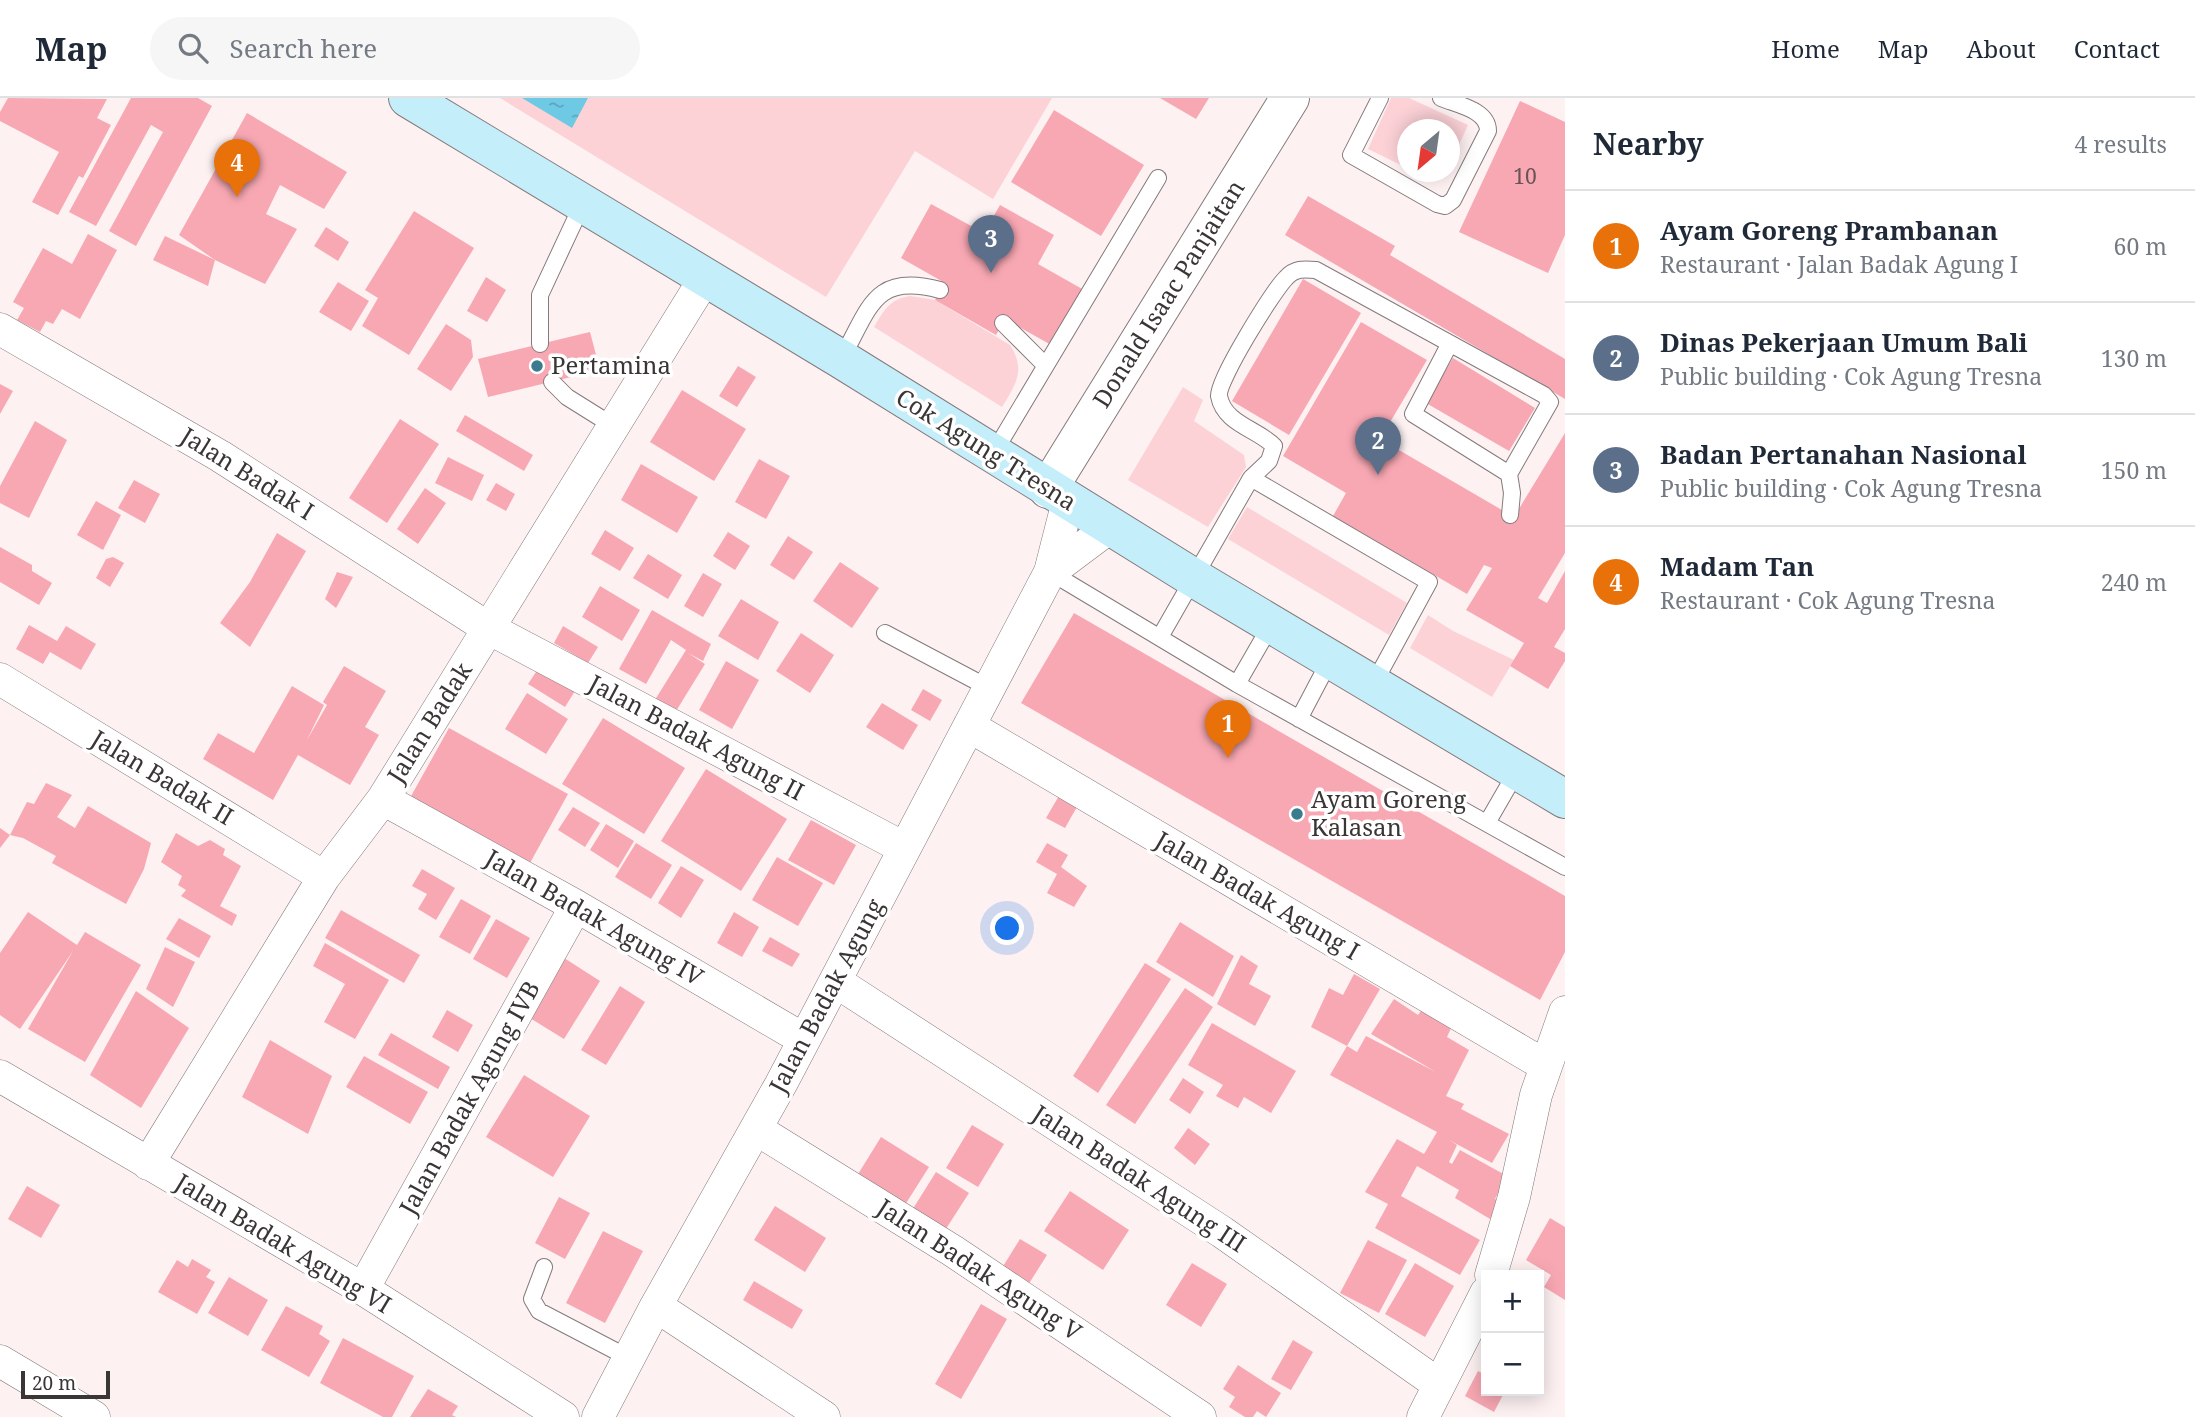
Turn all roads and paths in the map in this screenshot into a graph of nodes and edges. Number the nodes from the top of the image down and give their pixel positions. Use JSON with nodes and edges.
{"nodes":[{"id":1,"x":408,"y":98,"type":"edge"},
{"id":2,"x":1290,"y":98,"type":"edge"},
{"id":3,"x":1380,"y":98,"type":"edge"},
{"id":4,"x":1441,"y":98,"type":"edge"},
{"id":5,"x":1158,"y":178,"type":"dead end"},
{"id":6,"x":582,"y":205,"type":"junction"},
{"id":7,"x":705,"y":278,"type":"junction"},
{"id":8,"x":940,"y":290,"type":"dead end"},
{"id":9,"x":1003,"y":323,"type":"dead end"},
{"id":10,"x":0,"y":329,"type":"edge"},
{"id":11,"x":540,"y":344,"type":"dead end"},
{"id":12,"x":1450,"y":345,"type":"junction"},
{"id":13,"x":841,"y":359,"type":"junction"},
{"id":14,"x":1045,"y":365,"type":"junction"},
{"id":15,"x":552,"y":382,"type":"dead end"},
{"id":16,"x":615,"y":427,"type":"junction"},
{"id":17,"x":993,"y":454,"type":"junction"},
{"id":18,"x":1508,"y":474,"type":"junction"},
{"id":19,"x":1251,"y":478,"type":"junction"},
{"id":20,"x":1058,"y":495,"type":"junction"},
{"id":21,"x":1510,"y":515,"type":"dead end"},
{"id":22,"x":1110,"y":527,"type":"junction"},
{"id":23,"x":1050,"y":572,"type":"junction"},
{"id":24,"x":1194,"y":579,"type":"junction"},
{"id":25,"x":1271,"y":625,"type":"junction"},
{"id":26,"x":488,"y":628,"type":"junction"},
{"id":27,"x":885,"y":634,"type":"dead end"},
{"id":28,"x":1160,"y":637,"type":"junction"},
{"id":29,"x":1330,"y":660,"type":"junction"},
{"id":30,"x":0,"y":679,"type":"edge"},
{"id":31,"x":1237,"y":684,"type":"junction"},
{"id":32,"x":1373,"y":685,"type":"junction"},
{"id":33,"x":989,"y":688,"type":"junction"},
{"id":34,"x":1299,"y":719,"type":"junction"},
{"id":35,"x":969,"y":726,"type":"junction"},
{"id":36,"x":1517,"y":771,"type":"junction"},
{"id":37,"x":383,"y":799,"type":"junction"},
{"id":38,"x":1565,"y":799,"type":"edge"},
{"id":39,"x":1487,"y":823,"type":"junction"},
{"id":40,"x":904,"y":848,"type":"junction"},
{"id":41,"x":1565,"y":867,"type":"edge"},
{"id":42,"x":324,"y":877,"type":"junction"},
{"id":43,"x":576,"y":906,"type":"junction"},
{"id":44,"x":835,"y":981,"type":"junction"},
{"id":45,"x":1565,"y":1012,"type":"edge"},
{"id":46,"x":803,"y":1039,"type":"junction"},
{"id":47,"x":1546,"y":1066,"type":"junction"},
{"id":48,"x":0,"y":1076,"type":"edge"},
{"id":49,"x":756,"y":1129,"type":"junction"},
{"id":50,"x":148,"y":1164,"type":"junction"},
{"id":51,"x":544,"y":1267,"type":"dead end"},
{"id":52,"x":1493,"y":1270,"type":"edge"},
{"id":53,"x":363,"y":1289,"type":"junction"},
{"id":54,"x":1481,"y":1302,"type":"edge"},
{"id":55,"x":656,"y":1306,"type":"junction"},
{"id":56,"x":629,"y":1358,"type":"junction"},
{"id":57,"x":0,"y":1361,"type":"edge"},
{"id":58,"x":1438,"y":1384,"type":"junction"},
{"id":59,"x":94,"y":1417,"type":"edge"},
{"id":60,"x":563,"y":1417,"type":"edge"},
{"id":61,"x":598,"y":1417,"type":"edge"},
{"id":62,"x":824,"y":1417,"type":"edge"},
{"id":63,"x":1200,"y":1417,"type":"edge"},
{"id":64,"x":1423,"y":1417,"type":"edge"}],
"edges":[{"from":1,"to":6,"type":"main road","name":"Cok Agung Tresna"},
{"from":2,"to":20,"type":"street","name":"Donald Isaac Panjaitan"},
{"from":3,"to":4,"type":"lane"},
{"from":5,"to":14,"type":"lane"},
{"from":6,"to":7,"type":"main road","name":"Cok Agung Tresna"},
{"from":6,"to":11,"type":"lane"},
{"from":7,"to":13,"type":"main road","name":"Cok Agung Tresna"},
{"from":7,"to":16,"type":"street","name":"Jalan Badak"},
{"from":8,"to":13,"type":"lane"},
{"from":9,"to":14,"type":"lane"},
{"from":10,"to":26,"type":"street","name":"Jalan Badak I"},
{"from":12,"to":18,"type":"lane"},
{"from":12,"to":18,"type":"lane"},
{"from":12,"to":19,"type":"lane"},
{"from":13,"to":17,"type":"main road","name":"Cok Agung Tresna"},
{"from":14,"to":17,"type":"lane"},
{"from":15,"to":16,"type":"lane"},
{"from":16,"to":26,"type":"street","name":"Jalan Badak"},
{"from":17,"to":20,"type":"main road","name":"Cok Agung Tresna"},
{"from":18,"to":21,"type":"lane"},
{"from":19,"to":24,"type":"lane"},
{"from":19,"to":32,"type":"lane"},
{"from":20,"to":22,"type":"main road","name":"Cok Agung Tresna"},
{"from":20,"to":23,"type":"street","name":"Jalan Badak Agung"},
{"from":22,"to":23,"type":"street","name":"Jalan Badak Agung"},
{"from":22,"to":24,"type":"main road","name":"Cok Agung Tresna"},
{"from":23,"to":28,"type":"lane"},
{"from":23,"to":33,"type":"street","name":"Jalan Badak Agung"},
{"from":24,"to":25,"type":"main road","name":"Cok Agung Tresna"},
{"from":24,"to":28,"type":"lane"},
{"from":25,"to":29,"type":"main road","name":"Cok Agung Tresna"},
{"from":25,"to":31,"type":"lane"},
{"from":26,"to":37,"type":"street","name":"Jalan Badak"},
{"from":26,"to":40,"type":"street","name":"Jalan Badak Agung II"},
{"from":27,"to":33,"type":"lane"},
{"from":28,"to":31,"type":"lane"},
{"from":29,"to":32,"type":"main road","name":"Cok Agung Tresna"},
{"from":29,"to":34,"type":"lane"},
{"from":30,"to":42,"type":"street","name":"Jalan Badak II"},
{"from":31,"to":34,"type":"lane"},
{"from":32,"to":36,"type":"main road","name":"Cok Agung Tresna"},
{"from":33,"to":35,"type":"street","name":"Jalan Badak Agung"},
{"from":34,"to":39,"type":"lane"},
{"from":35,"to":40,"type":"street","name":"Jalan Badak Agung"},
{"from":35,"to":47,"type":"street","name":"Jalan Badak Agung I"},
{"from":36,"to":38,"type":"main road","name":"Cok Agung Tresna"},
{"from":36,"to":39,"type":"lane"},
{"from":37,"to":42,"type":"street","name":"Jalan Badak"},
{"from":37,"to":43,"type":"street","name":"Jalan Badak Agung IV"},
{"from":39,"to":41,"type":"lane"},
{"from":40,"to":44,"type":"street","name":"Jalan Badak Agung"},
{"from":42,"to":50,"type":"street","name":"Jalan Badak"},
{"from":43,"to":46,"type":"street","name":"Jalan Badak Agung IV"},
{"from":43,"to":53,"type":"street","name":"Jalan Badak Agung IVB"},
{"from":44,"to":46,"type":"street","name":"Jalan Badak Agung"},
{"from":44,"to":58,"type":"street","name":"Jalan Badak Agung III"},
{"from":45,"to":47,"type":"street"},
{"from":46,"to":49,"type":"street","name":"Jalan Badak Agung"},
{"from":47,"to":52,"type":"street"},
{"from":48,"to":50,"type":"street","name":"Jalan Badak Agung VI"},
{"from":49,"to":55,"type":"street","name":"Jalan Badak Agung"},
{"from":49,"to":63,"type":"street","name":"Jalan Badak Agung V"},
{"from":50,"to":53,"type":"street","name":"Jalan Badak Agung VI"},
{"from":51,"to":56,"type":"lane"},
{"from":53,"to":60,"type":"street","name":"Jalan Badak Agung VI"},
{"from":54,"to":58,"type":"street"},
{"from":55,"to":56,"type":"street","name":"Jalan Badak Agung"},
{"from":55,"to":62,"type":"street"},
{"from":56,"to":61,"type":"street","name":"Jalan Badak Agung"},
{"from":57,"to":59,"type":"street"},
{"from":58,"to":64,"type":"street"}]}
